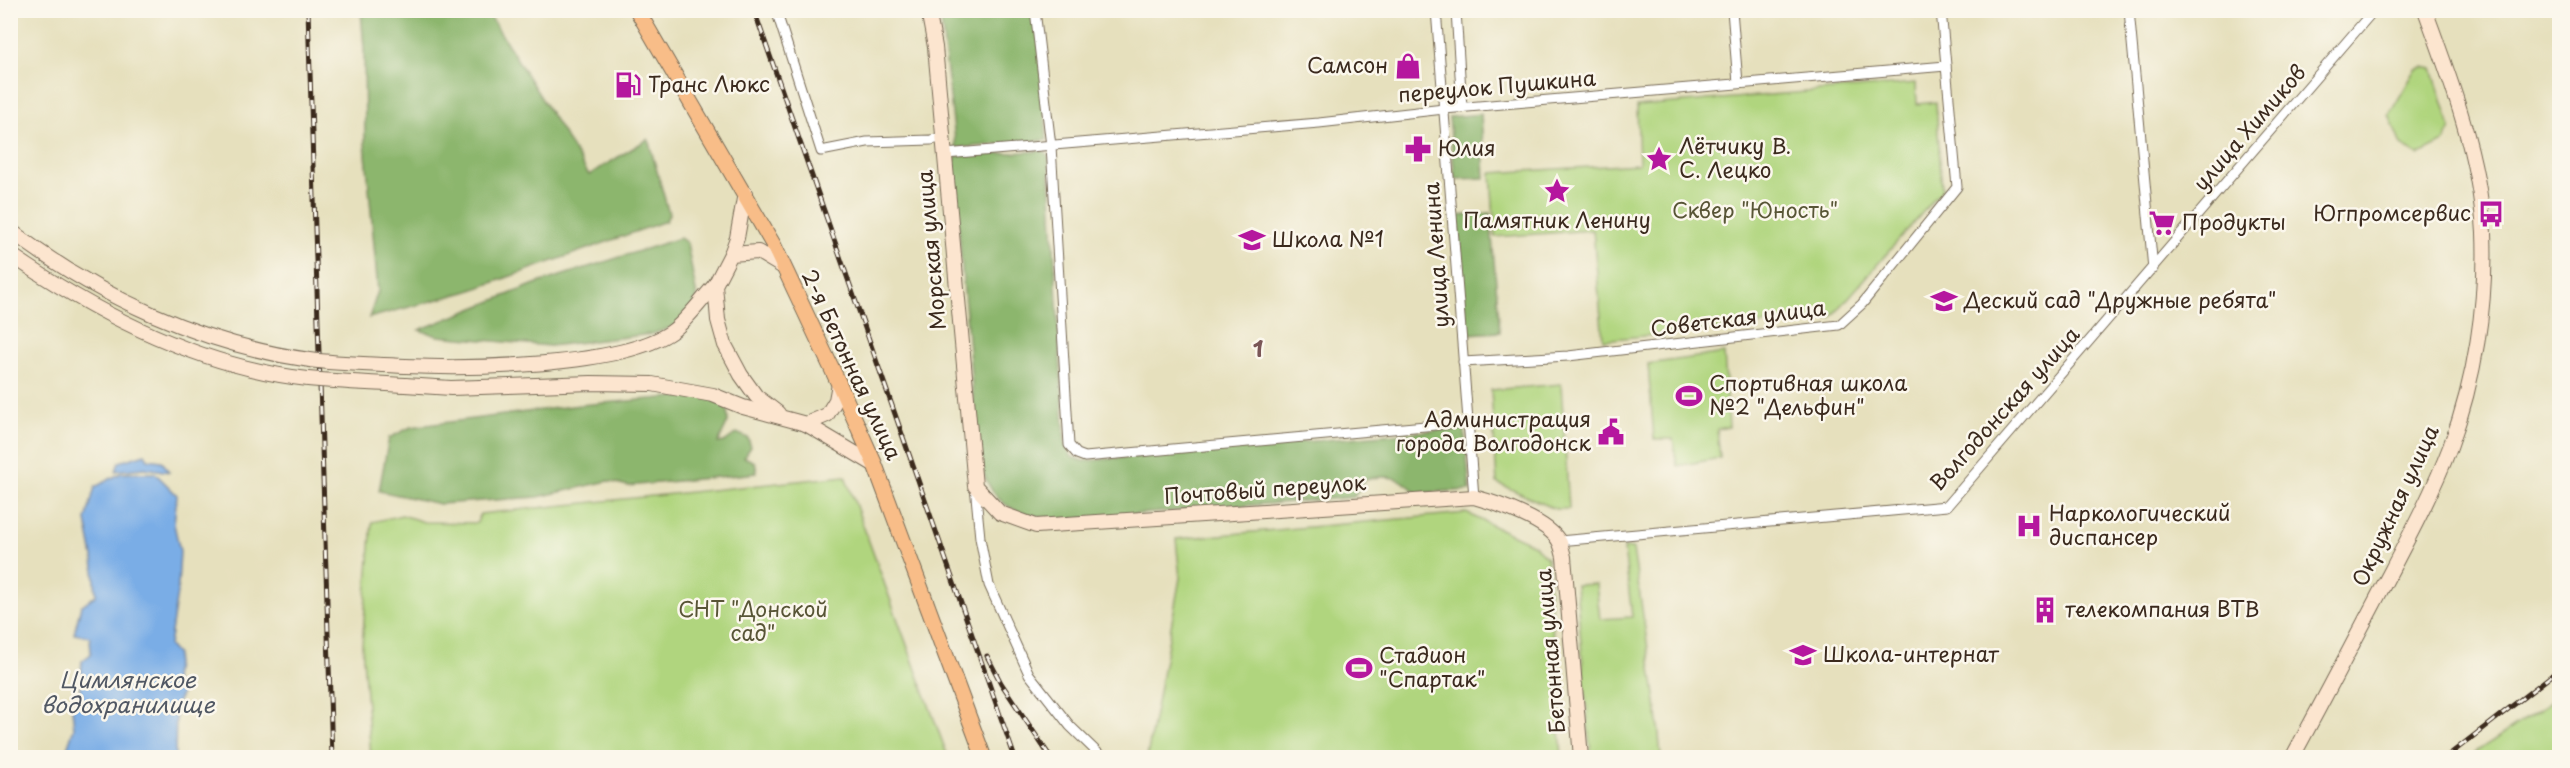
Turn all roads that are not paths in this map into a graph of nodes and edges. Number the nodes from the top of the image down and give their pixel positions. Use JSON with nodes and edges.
{"nodes":[{"id":1,"x":637,"y":10,"type":"edge"},
{"id":2,"x":776,"y":10,"type":"edge"},
{"id":3,"x":928,"y":10,"type":"edge"},
{"id":4,"x":1035,"y":10,"type":"edge"},
{"id":5,"x":1436,"y":10,"type":"edge"},
{"id":6,"x":1456,"y":10,"type":"edge"},
{"id":7,"x":1732,"y":10,"type":"edge"},
{"id":8,"x":1941,"y":10,"type":"edge"},
{"id":9,"x":2129,"y":10,"type":"edge"},
{"id":10,"x":2374,"y":10,"type":"edge"},
{"id":11,"x":2425,"y":10,"type":"edge"},
{"id":12,"x":1946,"y":66,"type":"junction"},
{"id":13,"x":1738,"y":83,"type":"junction"},
{"id":14,"x":1461,"y":108,"type":"junction"},
{"id":15,"x":1444,"y":109,"type":"junction"},
{"id":16,"x":944,"y":137,"type":"junction"},
{"id":17,"x":1051,"y":146,"type":"junction"},
{"id":18,"x":945,"y":154,"type":"junction"},
{"id":19,"x":745,"y":193,"type":"junction"},
{"id":20,"x":10,"y":230,"type":"edge"},
{"id":21,"x":10,"y":254,"type":"edge"},
{"id":22,"x":731,"y":254,"type":"junction"},
{"id":23,"x":783,"y":267,"type":"junction"},
{"id":24,"x":2153,"y":269,"type":"junction"},
{"id":25,"x":715,"y":285,"type":"junction"},
{"id":26,"x":1463,"y":362,"type":"junction"},
{"id":27,"x":839,"y":384,"type":"junction"},
{"id":28,"x":787,"y":419,"type":"junction"},
{"id":29,"x":1469,"y":422,"type":"junction"},
{"id":30,"x":806,"y":424,"type":"junction"},
{"id":31,"x":874,"y":465,"type":"junction"},
{"id":32,"x":975,"y":486,"type":"junction"},
{"id":33,"x":1474,"y":497,"type":"junction"},
{"id":34,"x":1559,"y":541,"type":"junction"},
{"id":35,"x":984,"y":758,"type":"edge"},
{"id":36,"x":1103,"y":758,"type":"edge"},
{"id":37,"x":1581,"y":758,"type":"edge"},
{"id":38,"x":2292,"y":758,"type":"edge"}],
"edges":[{"from":1,"to":19,"type":"main road","name":"2-я Бетонная улица"},
{"from":2,"to":16,"type":"street"},
{"from":3,"to":16,"type":"main road","name":"Морская улица"},
{"from":4,"to":17,"type":"street"},
{"from":5,"to":15,"type":"street","name":"улица Ленина"},
{"from":6,"to":14,"type":"street"},
{"from":7,"to":13,"type":"street"},
{"from":8,"to":12,"type":"street","name":"Советская улица"},
{"from":9,"to":24,"type":"street"},
{"from":10,"to":24,"type":"street","name":"улица Химиков"},
{"from":11,"to":38,"type":"main road","name":"Окружная улица"},
{"from":12,"to":13,"type":"street","name":"переулок Пушкина"},
{"from":12,"to":26,"type":"street","name":"Советская улица"},
{"from":13,"to":14,"type":"street","name":"переулок Пушкина"},
{"from":14,"to":15,"type":"street","name":"переулок Пушкина"},
{"from":15,"to":17,"type":"street","name":"переулок Пушкина"},
{"from":15,"to":26,"type":"street","name":"улица Ленина"},
{"from":16,"to":18,"type":"main road","name":"Морская улица"},
{"from":17,"to":18,"type":"street","name":"переулок Пушкина"},
{"from":17,"to":29,"type":"street"},
{"from":18,"to":32,"type":"main road","name":"Морская улица"},
{"from":19,"to":22,"type":"main road"},
{"from":19,"to":23,"type":"main road","name":"2-я Бетонная улица"},
{"from":20,"to":25,"type":"main road","bridge":true},
{"from":21,"to":28,"type":"main road","bridge":true},
{"from":22,"to":23,"type":"main road"},
{"from":22,"to":25,"type":"main road"},
{"from":23,"to":27,"type":"main road","name":"2-я Бетонная улица"},
{"from":24,"to":34,"type":"street","name":"Волгодонская улица"},
{"from":25,"to":28,"type":"main road"},
{"from":26,"to":29,"type":"street","name":"улица Ленина"},
{"from":27,"to":30,"type":"main road"},
{"from":27,"to":31,"type":"main road","name":"2-я Бетонная улица"},
{"from":28,"to":30,"type":"main road"},
{"from":29,"to":33,"type":"street","name":"улица Ленина"},
{"from":30,"to":31,"type":"main road"},
{"from":31,"to":35,"type":"main road","name":"2-я Бетонная улица"},
{"from":32,"to":33,"type":"main road","name":"Почтовый переулок"},
{"from":32,"to":36,"type":"street"},
{"from":33,"to":34,"type":"main road","name":"Почтовый переулок"},
{"from":34,"to":37,"type":"main road","name":"Бетонная улица"}]}
